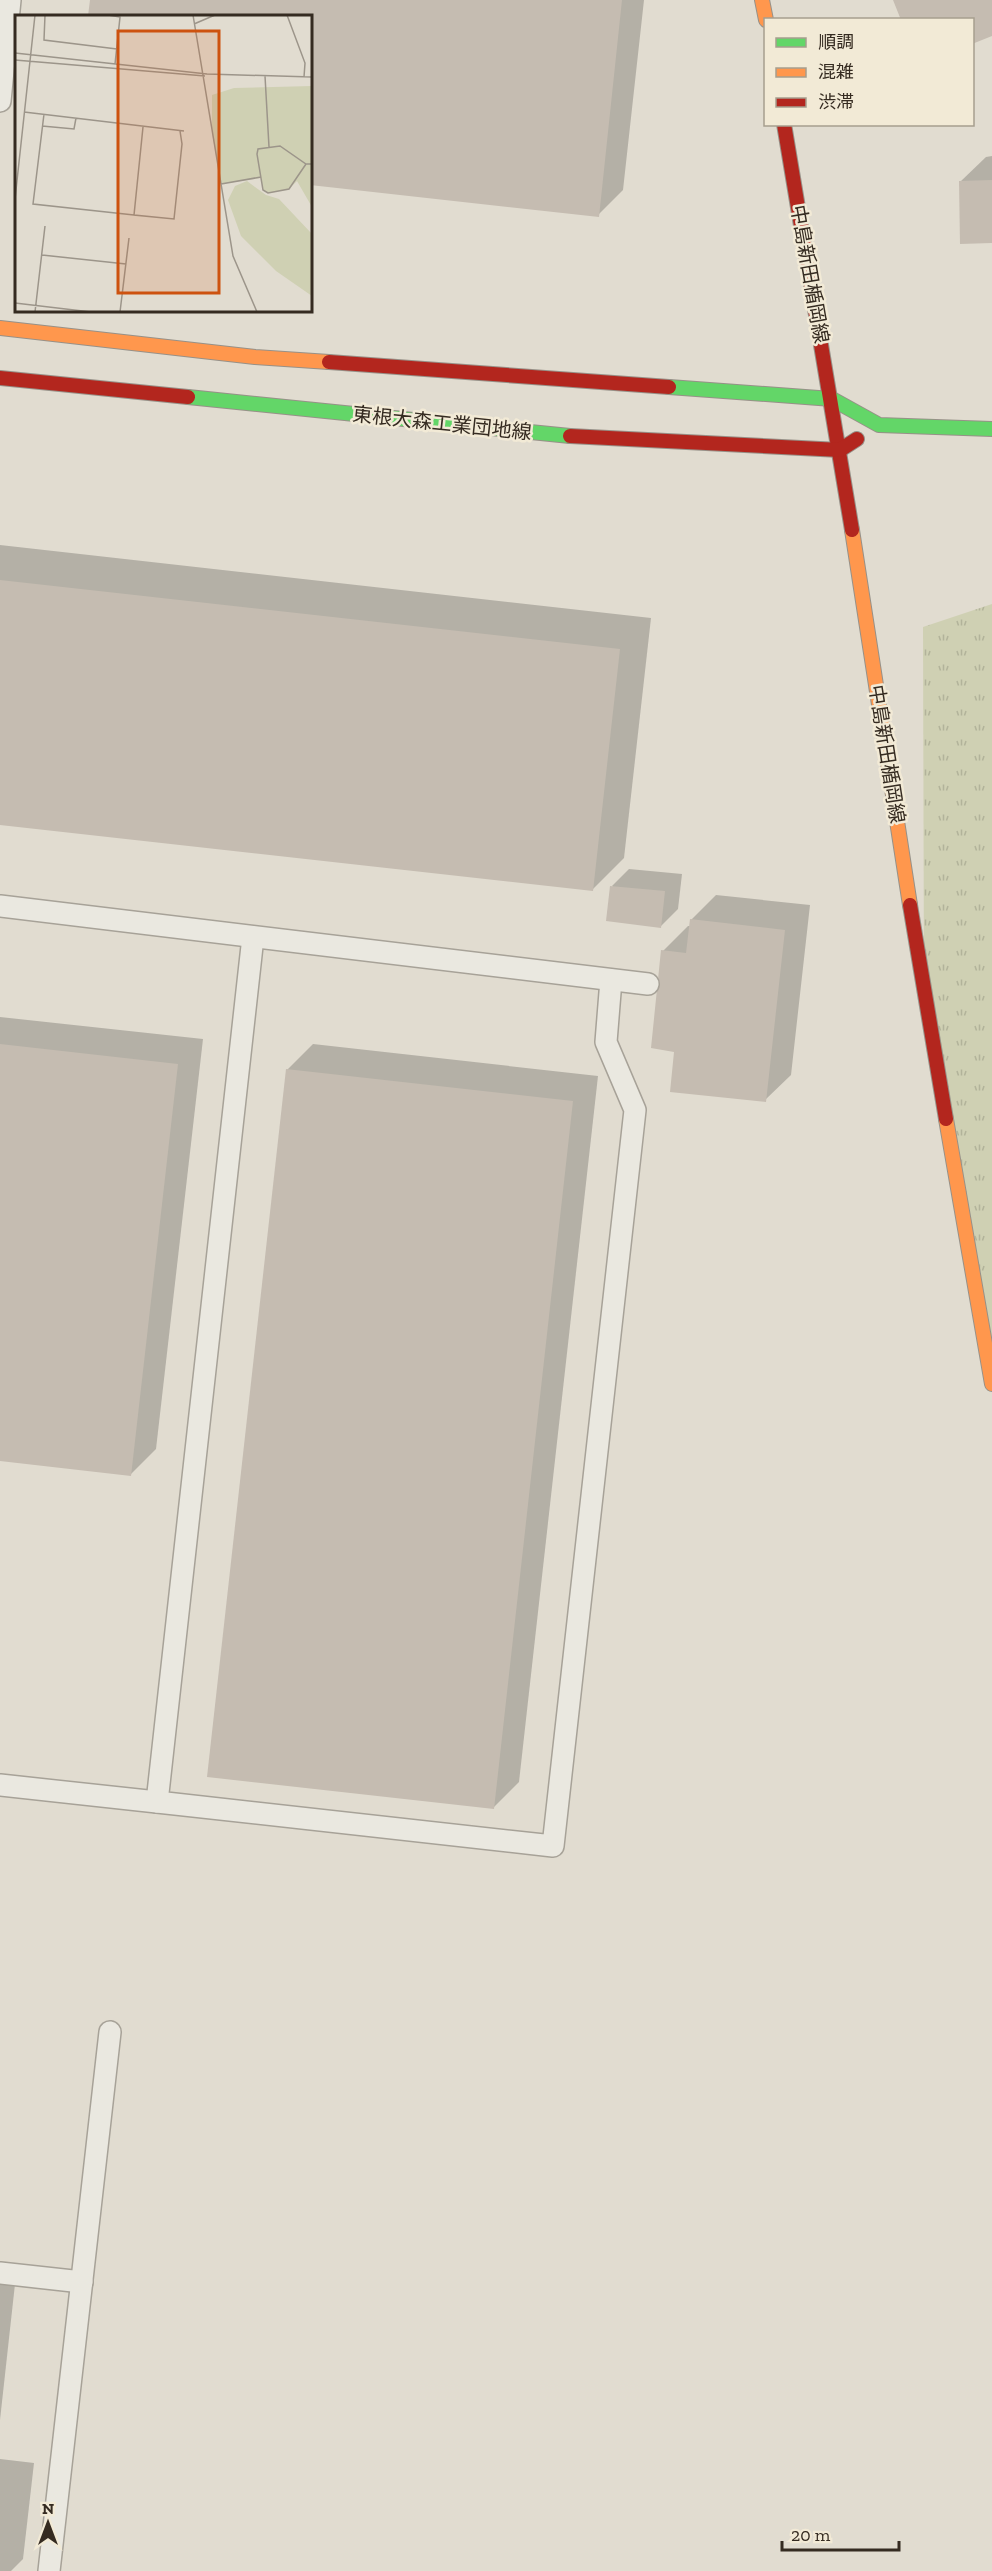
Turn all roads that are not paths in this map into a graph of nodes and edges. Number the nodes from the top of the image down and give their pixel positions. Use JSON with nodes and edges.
{"nodes":[{"id":1,"x":10,"y":0,"type":"edge"},
{"id":2,"x":762,"y":0,"type":"edge"},
{"id":3,"x":766,"y":18,"type":"edge"},
{"id":4,"x":0,"y":101,"type":"edge"},
{"id":5,"x":784,"y":126,"type":"edge"},
{"id":6,"x":0,"y":328,"type":"edge"},
{"id":7,"x":0,"y":378,"type":"edge"},
{"id":8,"x":832,"y":399,"type":"junction"},
{"id":9,"x":879,"y":425,"type":"junction"},
{"id":10,"x":992,"y":429,"type":"edge"},
{"id":11,"x":840,"y":450,"type":"junction"},
{"id":12,"x":0,"y":906,"type":"edge"},
{"id":13,"x":253,"y":937,"type":"junction"},
{"id":14,"x":611,"y":980,"type":"junction"},
{"id":15,"x":648,"y":984,"type":"dead end"},
{"id":16,"x":992,"y":1384,"type":"edge"},
{"id":17,"x":0,"y":1785,"type":"edge"},
{"id":18,"x":157,"y":1802,"type":"junction"},
{"id":19,"x":110,"y":2032,"type":"dead end"},
{"id":20,"x":0,"y":2273,"type":"edge"},
{"id":21,"x":82,"y":2282,"type":"junction"},
{"id":22,"x":49,"y":2571,"type":"edge"}],
"edges":[{"from":1,"to":4,"type":"lane"},
{"from":2,"to":3,"type":"main road"},
{"from":5,"to":8,"type":"main road","name":"中島新田楯岡線"},
{"from":6,"to":8,"type":"main road"},
{"from":7,"to":11,"type":"main road","name":"東根大森工業団地線"},
{"from":8,"to":9,"type":"main road"},
{"from":8,"to":11,"type":"main road","name":"中島新田楯岡線"},
{"from":9,"to":10,"type":"main road"},
{"from":9,"to":11,"type":"main road"},
{"from":11,"to":16,"type":"main road","name":"中島新田楯岡線"},
{"from":12,"to":13,"type":"lane"},
{"from":13,"to":14,"type":"lane"},
{"from":13,"to":18,"type":"lane"},
{"from":14,"to":15,"type":"lane"},
{"from":14,"to":18,"type":"lane"},
{"from":17,"to":18,"type":"lane"},
{"from":19,"to":21,"type":"lane"},
{"from":20,"to":21,"type":"lane"},
{"from":21,"to":22,"type":"lane"}]}
